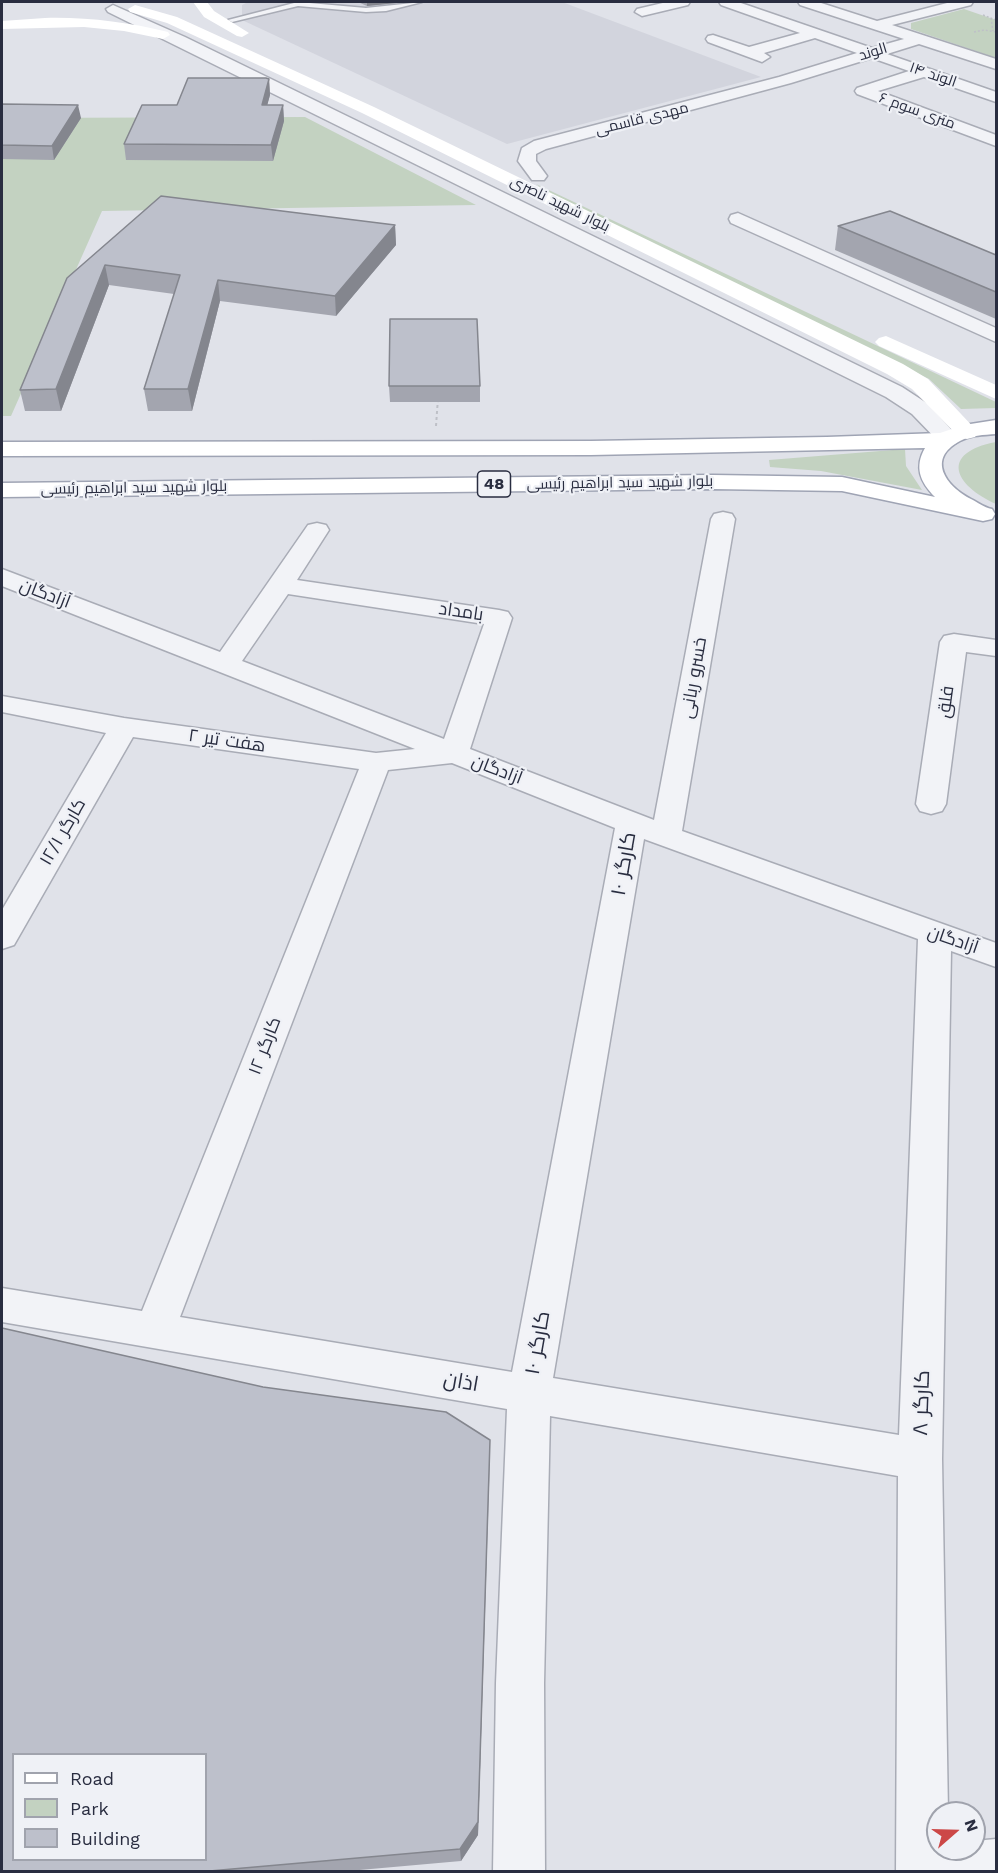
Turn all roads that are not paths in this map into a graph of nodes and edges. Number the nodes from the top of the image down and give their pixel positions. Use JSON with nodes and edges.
{"nodes":[{"id":1,"x":200,"y":2,"type":"edge"},
{"id":2,"x":234,"y":2,"type":"edge"},
{"id":3,"x":418,"y":2,"type":"edge"},
{"id":4,"x":683,"y":2,"type":"edge"},
{"id":5,"x":726,"y":2,"type":"edge"},
{"id":6,"x":966,"y":2,"type":"edge"},
{"id":7,"x":298,"y":3,"type":"edge"},
{"id":8,"x":810,"y":3,"type":"edge"},
{"id":9,"x":166,"y":4,"type":"dead end"},
{"id":10,"x":104,"y":9,"type":"junction"},
{"id":11,"x":135,"y":9,"type":"junction"},
{"id":12,"x":5,"y":18,"type":"edge"},
{"id":13,"x":667,"y":21,"type":"dead end"},
{"id":14,"x":231,"y":23,"type":"junction"},
{"id":15,"x":877,"y":25,"type":"junction"},
{"id":16,"x":814,"y":34,"type":"junction"},
{"id":17,"x":713,"y":39,"type":"dead end"},
{"id":18,"x":919,"y":39,"type":"junction"},
{"id":19,"x":180,"y":40,"type":"junction"},
{"id":20,"x":871,"y":53,"type":"junction"},
{"id":21,"x":996,"y":64,"type":"edge"},
{"id":22,"x":923,"y":72,"type":"junction"},
{"id":23,"x":785,"y":81,"type":"joint"},
{"id":24,"x":996,"y":97,"type":"edge"},
{"id":25,"x":996,"y":141,"type":"edge"},
{"id":26,"x":538,"y":176,"type":"junction"},
{"id":27,"x":738,"y":219,"type":"dead end"},
{"id":28,"x":821,"y":240,"type":"dead end"},
{"id":29,"x":800,"y":247,"type":"junction"},
{"id":30,"x":698,"y":252,"type":"dead end"},
{"id":31,"x":866,"y":332,"type":"dead end"},
{"id":32,"x":996,"y":336,"type":"edge"},
{"id":33,"x":996,"y":393,"type":"edge"},
{"id":34,"x":996,"y":428,"type":"edge"},
{"id":35,"x":953,"y":436,"type":"junction"},
{"id":36,"x":836,"y":445,"type":"junction"},
{"id":37,"x":2,"y":449,"type":"edge"},
{"id":38,"x":842,"y":484,"type":"junction"},
{"id":39,"x":2,"y":490,"type":"edge"},
{"id":40,"x":990,"y":516,"type":"edge"},
{"id":41,"x":723,"y":519,"type":"dead end"},
{"id":42,"x":317,"y":530,"type":"dead end"},
{"id":43,"x":2,"y":578,"type":"edge"},
{"id":44,"x":282,"y":585,"type":"junction"},
{"id":45,"x":996,"y":648,"type":"edge"},
{"id":46,"x":226,"y":664,"type":"junction"},
{"id":47,"x":2,"y":704,"type":"edge"},
{"id":48,"x":124,"y":727,"type":"junction"},
{"id":49,"x":454,"y":754,"type":"junction"},
{"id":50,"x":376,"y":762,"type":"junction"},
{"id":51,"x":931,"y":804,"type":"dead end"},
{"id":52,"x":649,"y":829,"type":"junction"},
{"id":53,"x":935,"y":934,"type":"junction"},
{"id":54,"x":2,"y":937,"type":"edge"},
{"id":55,"x":996,"y":955,"type":"edge"},
{"id":56,"x":2,"y":1305,"type":"edge"},
{"id":57,"x":154,"y":1331,"type":"junction"},
{"id":58,"x":529,"y":1394,"type":"junction"},
{"id":59,"x":920,"y":1459,"type":"junction"},
{"id":60,"x":996,"y":1865,"type":"edge"},
{"id":61,"x":922,"y":1871,"type":"edge"},
{"id":62,"x":519,"y":1872,"type":"edge"}],
"edges":[{"from":1,"to":14,"type":"main road","name":"بلوار شهید ناصری"},
{"from":2,"to":14,"type":"main road"},
{"from":3,"to":7,"type":"lane"},
{"from":4,"to":13,"type":"street"},
{"from":5,"to":16,"type":"street","name":"الوند ۱۴"},
{"from":6,"to":15,"type":"street"},
{"from":7,"to":14,"type":"lane"},
{"from":8,"to":15,"type":"street","name":"الوند"},
{"from":9,"to":11,"type":"main road"},
{"from":10,"to":11,"type":"main road"},
{"from":10,"to":12,"type":"main road"},
{"from":10,"to":19,"type":"street"},
{"from":11,"to":35,"type":"main road","name":"بلوار شهید ناصری"},
{"from":12,"to":19,"type":"main road"},
{"from":14,"to":26,"type":"main road","name":"بلوار شهید ناصری"},
{"from":15,"to":18,"type":"street","name":"الوند"},
{"from":16,"to":17,"type":"street"},
{"from":16,"to":20,"type":"street","name":"الوند ۱۴"},
{"from":18,"to":20,"type":"street","name":"الوند"},
{"from":18,"to":21,"type":"street"},
{"from":19,"to":35,"type":"street"},
{"from":20,"to":22,"type":"street","name":"الوند ۱۴"},
{"from":20,"to":23,"type":"street","name":"الوند"},
{"from":22,"to":24,"type":"street","name":"الوند ۱۴"},
{"from":22,"to":25,"type":"street","name":"۶ متری سوم"},
{"from":23,"to":26,"type":"street","name":"مهدی قاسمی"},
{"from":26,"to":30,"type":"main road","name":"بلوار شهید ناصری"},
{"from":27,"to":29,"type":"street"},
{"from":28,"to":29,"type":"street"},
{"from":29,"to":32,"type":"street"},
{"from":31,"to":33,"type":"main road"},
{"from":34,"to":35,"type":"main road","number":"48"},
{"from":35,"to":36,"type":"main road","name":"بلوار شهید سید ابراهیم رئیسی","number":"48"},
{"from":35,"to":40,"type":"main road","number":"48"},
{"from":36,"to":37,"type":"main road","name":"بلوار شهید سید ابراهیم رئیسی","number":"48"},
{"from":36,"to":38,"type":"main road"},
{"from":38,"to":39,"type":"main road","name":"بلوار شهید سید ابراهیم رئیسی","number":"48"},
{"from":38,"to":40,"type":"main road","name":"بلوار شهید سید ابراهیم رئیسی","number":"48"},
{"from":41,"to":52,"type":"street","name":"خسرو ربانی"},
{"from":42,"to":44,"type":"street"},
{"from":43,"to":46,"type":"street","name":"آزادگان"},
{"from":44,"to":46,"type":"street"},
{"from":44,"to":49,"type":"street","name":"بامداد"},
{"from":45,"to":51,"type":"street","name":"فلق"},
{"from":46,"to":49,"type":"street","name":"آزادگان"},
{"from":47,"to":48,"type":"street","name":"هفت تیر ۲"},
{"from":48,"to":50,"type":"street","name":"هفت تیر ۲"},
{"from":48,"to":54,"type":"street","name":"کارگر ۱۲/۱"},
{"from":49,"to":50,"type":"street","name":"هفت تیر ۲"},
{"from":49,"to":52,"type":"street","name":"آزادگان"},
{"from":50,"to":57,"type":"street","name":"کارگر ۱۲"},
{"from":52,"to":53,"type":"street","name":"آزادگان"},
{"from":52,"to":58,"type":"street","name":"کارگر ۱۰"},
{"from":53,"to":55,"type":"street","name":"آزادگان"},
{"from":53,"to":59,"type":"street","name":"کارگر ۸"},
{"from":56,"to":57,"type":"street","name":"اذان"},
{"from":57,"to":58,"type":"street","name":"اذان"},
{"from":58,"to":59,"type":"street","name":"اذان"},
{"from":58,"to":62,"type":"street","name":"کارگر ۱۰"},
{"from":59,"to":61,"type":"street","name":"کارگر ۸"},
{"from":60,"to":61,"type":"street"}]}
